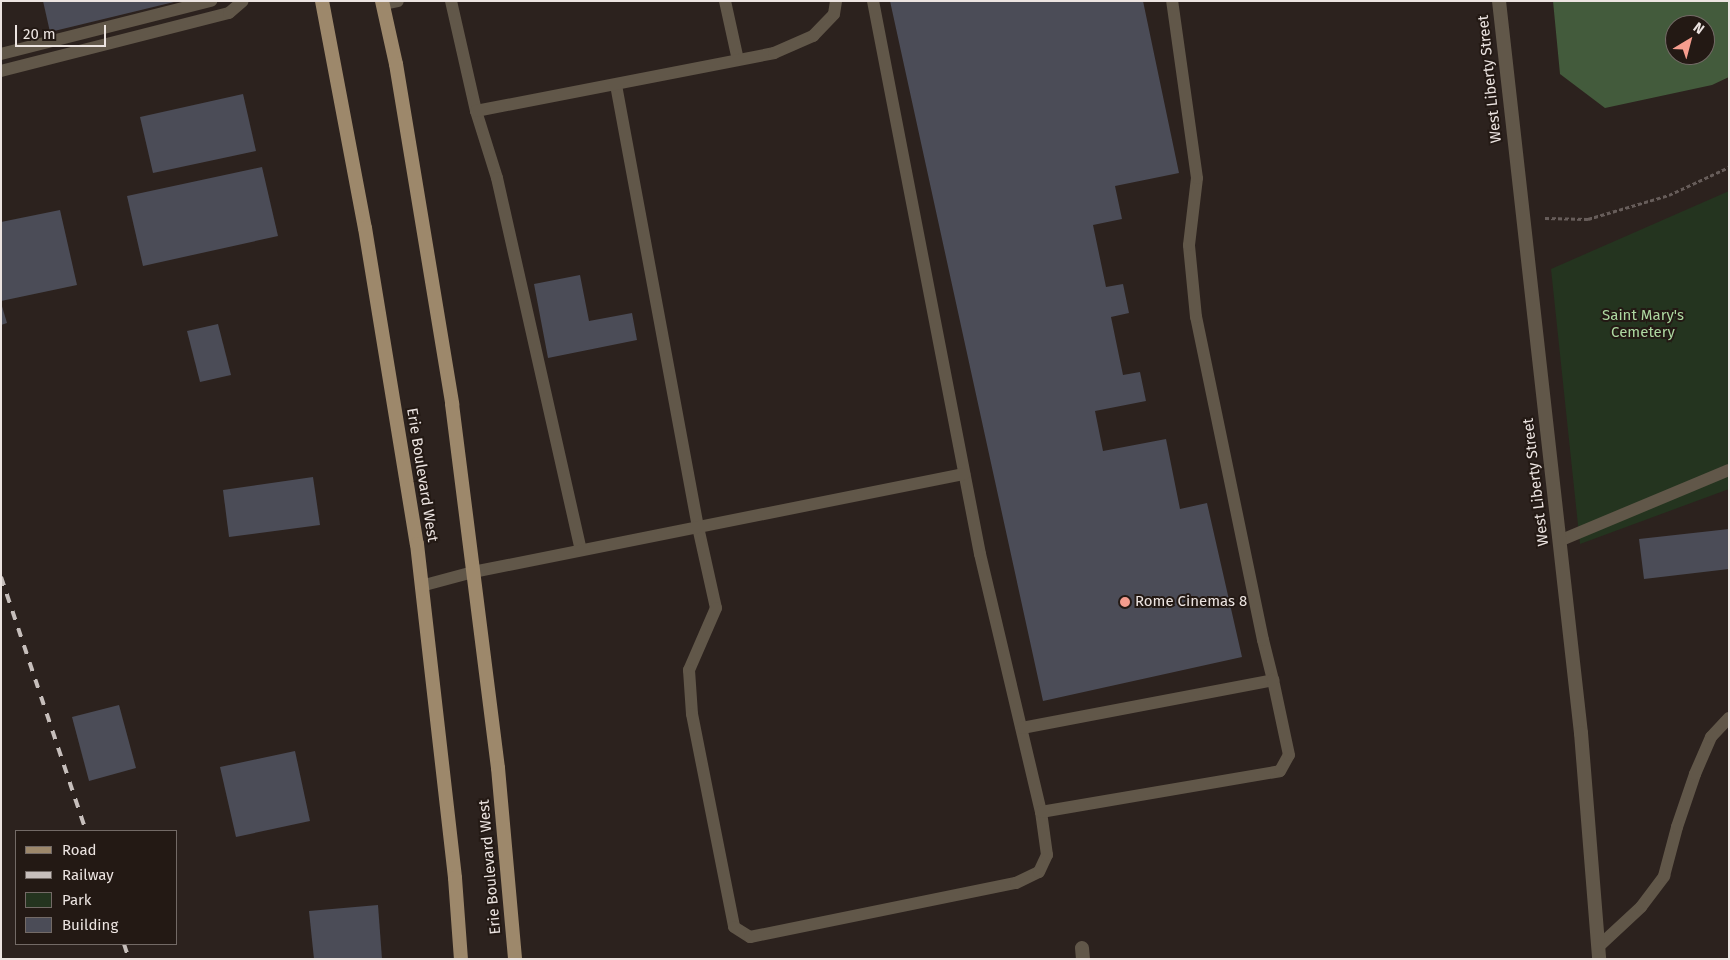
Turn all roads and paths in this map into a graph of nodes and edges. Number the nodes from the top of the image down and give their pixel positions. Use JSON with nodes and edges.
{"nodes":[{"id":1,"x":211,"y":1,"type":"edge"},
{"id":2,"x":243,"y":1,"type":"edge"},
{"id":3,"x":322,"y":1,"type":"edge"},
{"id":4,"x":398,"y":1,"type":"edge"},
{"id":5,"x":451,"y":1,"type":"edge"},
{"id":6,"x":725,"y":1,"type":"edge"},
{"id":7,"x":836,"y":1,"type":"edge"},
{"id":8,"x":873,"y":1,"type":"edge"},
{"id":9,"x":1172,"y":1,"type":"edge"},
{"id":10,"x":1499,"y":1,"type":"edge"},
{"id":11,"x":382,"y":3,"type":"edge"},
{"id":12,"x":1,"y":54,"type":"edge"},
{"id":13,"x":738,"y":60,"type":"junction"},
{"id":14,"x":1,"y":71,"type":"edge"},
{"id":15,"x":616,"y":85,"type":"junction"},
{"id":16,"x":476,"y":111,"type":"junction"},
{"id":17,"x":1729,"y":167,"type":"edge"},
{"id":18,"x":1522,"y":218,"type":"junction"},
{"id":19,"x":1729,"y":470,"type":"edge"},
{"id":20,"x":964,"y":474,"type":"junction"},
{"id":21,"x":698,"y":527,"type":"junction"},
{"id":22,"x":1559,"y":541,"type":"junction"},
{"id":23,"x":581,"y":550,"type":"junction"},
{"id":24,"x":473,"y":572,"type":"junction"},
{"id":25,"x":422,"y":586,"type":"junction"},
{"id":26,"x":1274,"y":680,"type":"junction"},
{"id":27,"x":1729,"y":718,"type":"edge"},
{"id":28,"x":1022,"y":728,"type":"junction"},
{"id":29,"x":1041,"y":812,"type":"junction"},
{"id":30,"x":1598,"y":953,"type":"edge"},
{"id":31,"x":462,"y":959,"type":"edge"},
{"id":32,"x":515,"y":959,"type":"edge"}],
"edges":[{"from":1,"to":12,"type":"lane"},
{"from":2,"to":14,"type":"lane"},
{"from":3,"to":25,"type":"main road","name":"Erie Boulevard West"},
{"from":4,"to":11,"type":"lane"},
{"from":5,"to":16,"type":"lane"},
{"from":6,"to":13,"type":"lane"},
{"from":7,"to":13,"type":"lane"},
{"from":8,"to":20,"type":"lane"},
{"from":9,"to":26,"type":"lane"},
{"from":10,"to":18,"type":"street","name":"West Liberty Street"},
{"from":11,"to":24,"type":"main road","name":"Erie Boulevard West"},
{"from":13,"to":15,"type":"lane"},
{"from":15,"to":16,"type":"lane"},
{"from":15,"to":21,"type":"lane"},
{"from":16,"to":23,"type":"lane"},
{"from":17,"to":18,"type":"path"},
{"from":18,"to":22,"type":"street","name":"West Liberty Street"},
{"from":19,"to":22,"type":"lane"},
{"from":20,"to":21,"type":"lane"},
{"from":20,"to":28,"type":"lane"},
{"from":21,"to":23,"type":"lane"},
{"from":21,"to":29,"type":"lane"},
{"from":22,"to":30,"type":"street","name":"West Liberty Street"},
{"from":23,"to":24,"type":"lane"},
{"from":24,"to":25,"type":"lane"},
{"from":24,"to":32,"type":"main road","name":"Erie Boulevard West"},
{"from":25,"to":31,"type":"main road","name":"Erie Boulevard West"},
{"from":26,"to":28,"type":"lane"},
{"from":26,"to":29,"type":"lane"},
{"from":27,"to":30,"type":"lane"},
{"from":28,"to":29,"type":"lane"}]}
